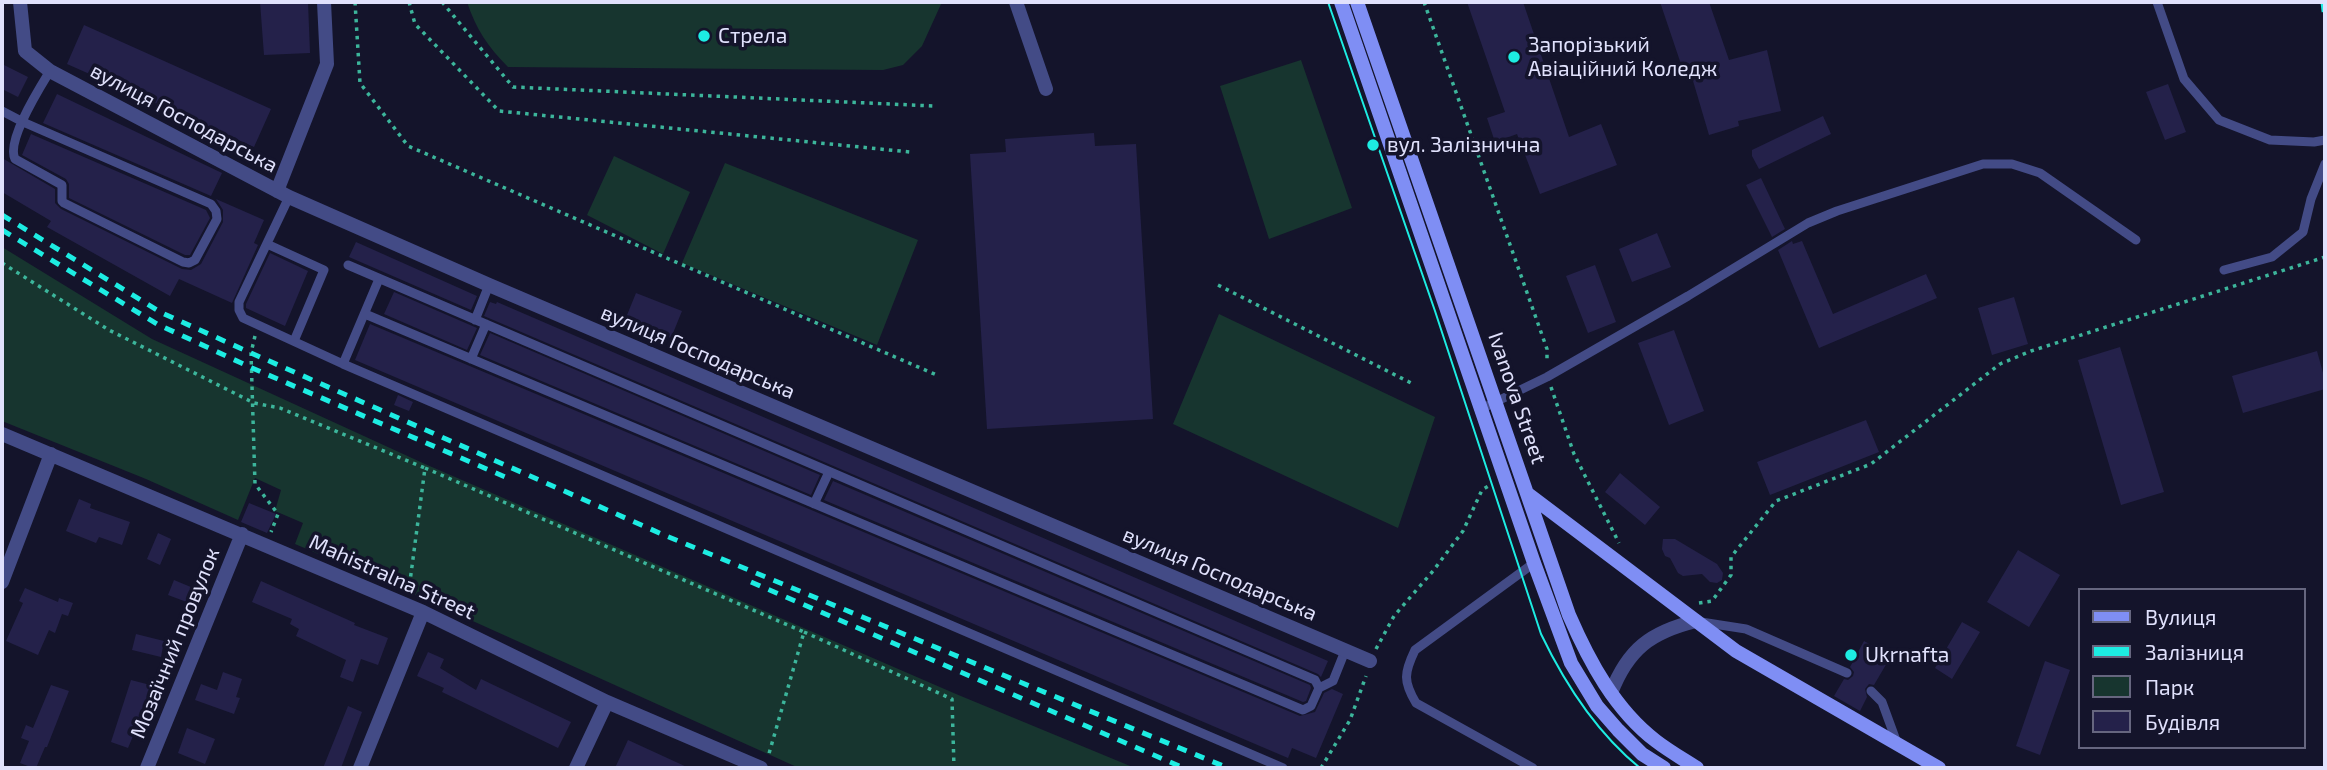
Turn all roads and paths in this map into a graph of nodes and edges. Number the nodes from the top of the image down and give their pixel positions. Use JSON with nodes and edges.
{"nodes":[{"id":1,"x":20,"y":2,"type":"edge"},
{"id":2,"x":324,"y":2,"type":"edge"},
{"id":3,"x":355,"y":2,"type":"edge"},
{"id":4,"x":409,"y":2,"type":"edge"},
{"id":5,"x":442,"y":2,"type":"edge"},
{"id":6,"x":1016,"y":2,"type":"edge"},
{"id":7,"x":1341,"y":2,"type":"edge"},
{"id":8,"x":1357,"y":2,"type":"edge"},
{"id":9,"x":1424,"y":2,"type":"edge"},
{"id":10,"x":2157,"y":2,"type":"edge"},
{"id":11,"x":50,"y":71,"type":"junction"},
{"id":12,"x":1046,"y":89,"type":"dead end"},
{"id":13,"x":934,"y":106,"type":"dead end"},
{"id":14,"x":2,"y":111,"type":"edge"},
{"id":15,"x":23,"y":122,"type":"junction"},
{"id":16,"x":2325,"y":141,"type":"edge"},
{"id":17,"x":910,"y":152,"type":"dead end"},
{"id":18,"x":2325,"y":164,"type":"edge"},
{"id":19,"x":283,"y":194,"type":"junction"},
{"id":20,"x":2136,"y":240,"type":"dead end"},
{"id":21,"x":267,"y":244,"type":"junction"},
{"id":22,"x":2325,"y":257,"type":"edge"},
{"id":23,"x":2,"y":263,"type":"edge"},
{"id":24,"x":348,"y":265,"type":"dead end"},
{"id":25,"x":2224,"y":270,"type":"dead end"},
{"id":26,"x":379,"y":279,"type":"junction"},
{"id":27,"x":489,"y":285,"type":"junction"},
{"id":28,"x":1218,"y":285,"type":"dead end"},
{"id":29,"x":365,"y":314,"type":"junction"},
{"id":30,"x":475,"y":320,"type":"junction"},
{"id":31,"x":258,"y":324,"type":"junction"},
{"id":32,"x":486,"y":324,"type":"junction"},
{"id":33,"x":294,"y":341,"type":"junction"},
{"id":34,"x":471,"y":359,"type":"junction"},
{"id":35,"x":343,"y":364,"type":"junction"},
{"id":36,"x":939,"y":376,"type":"dead end"},
{"id":37,"x":1547,"y":377,"type":"junction"},
{"id":38,"x":1415,"y":384,"type":"dead end"},
{"id":39,"x":254,"y":402,"type":"junction"},
{"id":40,"x":1496,"y":403,"type":"junction"},
{"id":41,"x":1481,"y":409,"type":"junction"},
{"id":42,"x":2,"y":434,"type":"edge"},
{"id":43,"x":51,"y":454,"type":"junction"},
{"id":44,"x":425,"y":468,"type":"junction"},
{"id":45,"x":829,"y":472,"type":"junction"},
{"id":46,"x":1505,"y":478,"type":"junction"},
{"id":47,"x":1528,"y":494,"type":"junction"},
{"id":48,"x":814,"y":504,"type":"junction"},
{"id":49,"x":243,"y":534,"type":"junction"},
{"id":50,"x":267,"y":544,"type":"junction"},
{"id":51,"x":1625,"y":554,"type":"dead end"},
{"id":52,"x":1534,"y":563,"type":"junction"},
{"id":53,"x":2,"y":582,"type":"edge"},
{"id":54,"x":1696,"y":603,"type":"dead end"},
{"id":55,"x":407,"y":605,"type":"junction"},
{"id":56,"x":423,"y":612,"type":"junction"},
{"id":57,"x":1696,"y":621,"type":"junction"},
{"id":58,"x":804,"y":632,"type":"junction"},
{"id":59,"x":1345,"y":651,"type":"junction"},
{"id":60,"x":1370,"y":661,"type":"junction"},
{"id":61,"x":1847,"y":673,"type":"dead end"},
{"id":62,"x":1319,"y":688,"type":"junction"},
{"id":63,"x":1871,"y":691,"type":"dead end"},
{"id":64,"x":1611,"y":693,"type":"junction"},
{"id":65,"x":607,"y":702,"type":"junction"},
{"id":66,"x":1897,"y":743,"type":"junction"},
{"id":67,"x":147,"y":768,"type":"edge"},
{"id":68,"x":360,"y":768,"type":"edge"},
{"id":69,"x":576,"y":768,"type":"edge"},
{"id":70,"x":763,"y":768,"type":"edge"},
{"id":71,"x":954,"y":768,"type":"edge"},
{"id":72,"x":1283,"y":768,"type":"edge"},
{"id":73,"x":1321,"y":768,"type":"edge"},
{"id":74,"x":1533,"y":768,"type":"edge"},
{"id":75,"x":1664,"y":768,"type":"edge"},
{"id":76,"x":1697,"y":768,"type":"edge"},
{"id":77,"x":1939,"y":768,"type":"edge"}],
"edges":[{"from":1,"to":11,"type":"street","name":"вулиця Господарська"},
{"from":2,"to":19,"type":"street"},
{"from":3,"to":36,"type":"path"},
{"from":4,"to":17,"type":"path"},
{"from":5,"to":13,"type":"path"},
{"from":6,"to":12,"type":"street"},
{"from":7,"to":41,"type":"main road","name":"Ivanova Street"},
{"from":8,"to":40,"type":"main road","name":"Ivanova Street"},
{"from":9,"to":37,"type":"path"},
{"from":10,"to":16,"type":"lane"},
{"from":11,"to":15,"type":"lane"},
{"from":11,"to":19,"type":"street","name":"вулиця Господарська"},
{"from":14,"to":15,"type":"lane"},
{"from":15,"to":15,"type":"lane"},
{"from":18,"to":25,"type":"lane"},
{"from":19,"to":21,"type":"lane"},
{"from":19,"to":27,"type":"street","name":"вулиця Господарська"},
{"from":20,"to":37,"type":"lane"},
{"from":21,"to":31,"type":"lane"},
{"from":21,"to":33,"type":"lane"},
{"from":22,"to":54,"type":"path"},
{"from":23,"to":39,"type":"path"},
{"from":24,"to":26,"type":"lane"},
{"from":26,"to":29,"type":"lane"},
{"from":26,"to":30,"type":"lane"},
{"from":27,"to":30,"type":"lane"},
{"from":27,"to":59,"type":"street","name":"вулиця Господарська"},
{"from":28,"to":38,"type":"path"},
{"from":29,"to":34,"type":"lane"},
{"from":29,"to":35,"type":"lane"},
{"from":30,"to":32,"type":"lane"},
{"from":31,"to":33,"type":"lane"},
{"from":31,"to":39,"type":"path"},
{"from":32,"to":34,"type":"lane"},
{"from":32,"to":45,"type":"lane"},
{"from":33,"to":35,"type":"lane"},
{"from":34,"to":48,"type":"lane"},
{"from":35,"to":72,"type":"lane"},
{"from":37,"to":40,"type":"lane"},
{"from":37,"to":51,"type":"path"},
{"from":39,"to":44,"type":"path"},
{"from":39,"to":50,"type":"path"},
{"from":40,"to":41,"type":"lane"},
{"from":40,"to":47,"type":"main road","name":"Ivanova Street"},
{"from":41,"to":46,"type":"main road","name":"Ivanova Street"},
{"from":42,"to":43,"type":"street","name":"Mahistralna Street"},
{"from":43,"to":49,"type":"street","name":"Mahistralna Street"},
{"from":43,"to":53,"type":"street"},
{"from":44,"to":55,"type":"path"},
{"from":44,"to":58,"type":"path"},
{"from":45,"to":48,"type":"lane"},
{"from":45,"to":62,"type":"lane"},
{"from":46,"to":47,"type":"street"},
{"from":46,"to":52,"type":"main road","name":"Ivanova Street"},
{"from":46,"to":60,"type":"path"},
{"from":47,"to":57,"type":"main road"},
{"from":47,"to":64,"type":"main road","name":"Ivanova Street"},
{"from":48,"to":62,"type":"lane"},
{"from":49,"to":50,"type":"street","name":"Mahistralna Street"},
{"from":49,"to":67,"type":"street","name":"Мозаїчний провулок"},
{"from":50,"to":55,"type":"street","name":"Mahistralna Street"},
{"from":52,"to":74,"type":"lane"},
{"from":52,"to":75,"type":"main road","name":"Ivanova Street"},
{"from":55,"to":56,"type":"street","name":"Mahistralna Street"},
{"from":56,"to":65,"type":"street","name":"Mahistralna Street"},
{"from":56,"to":68,"type":"street"},
{"from":57,"to":61,"type":"lane"},
{"from":57,"to":64,"type":"street"},
{"from":57,"to":66,"type":"main road"},
{"from":58,"to":70,"type":"path"},
{"from":58,"to":71,"type":"path"},
{"from":59,"to":60,"type":"street","name":"вулиця Господарська"},
{"from":59,"to":62,"type":"lane"},
{"from":60,"to":73,"type":"path"},
{"from":63,"to":66,"type":"lane"},
{"from":64,"to":76,"type":"main road","name":"Ivanova Street"},
{"from":65,"to":69,"type":"street"},
{"from":65,"to":70,"type":"street","name":"Mahistralna Street"},
{"from":66,"to":77,"type":"main road"}]}
